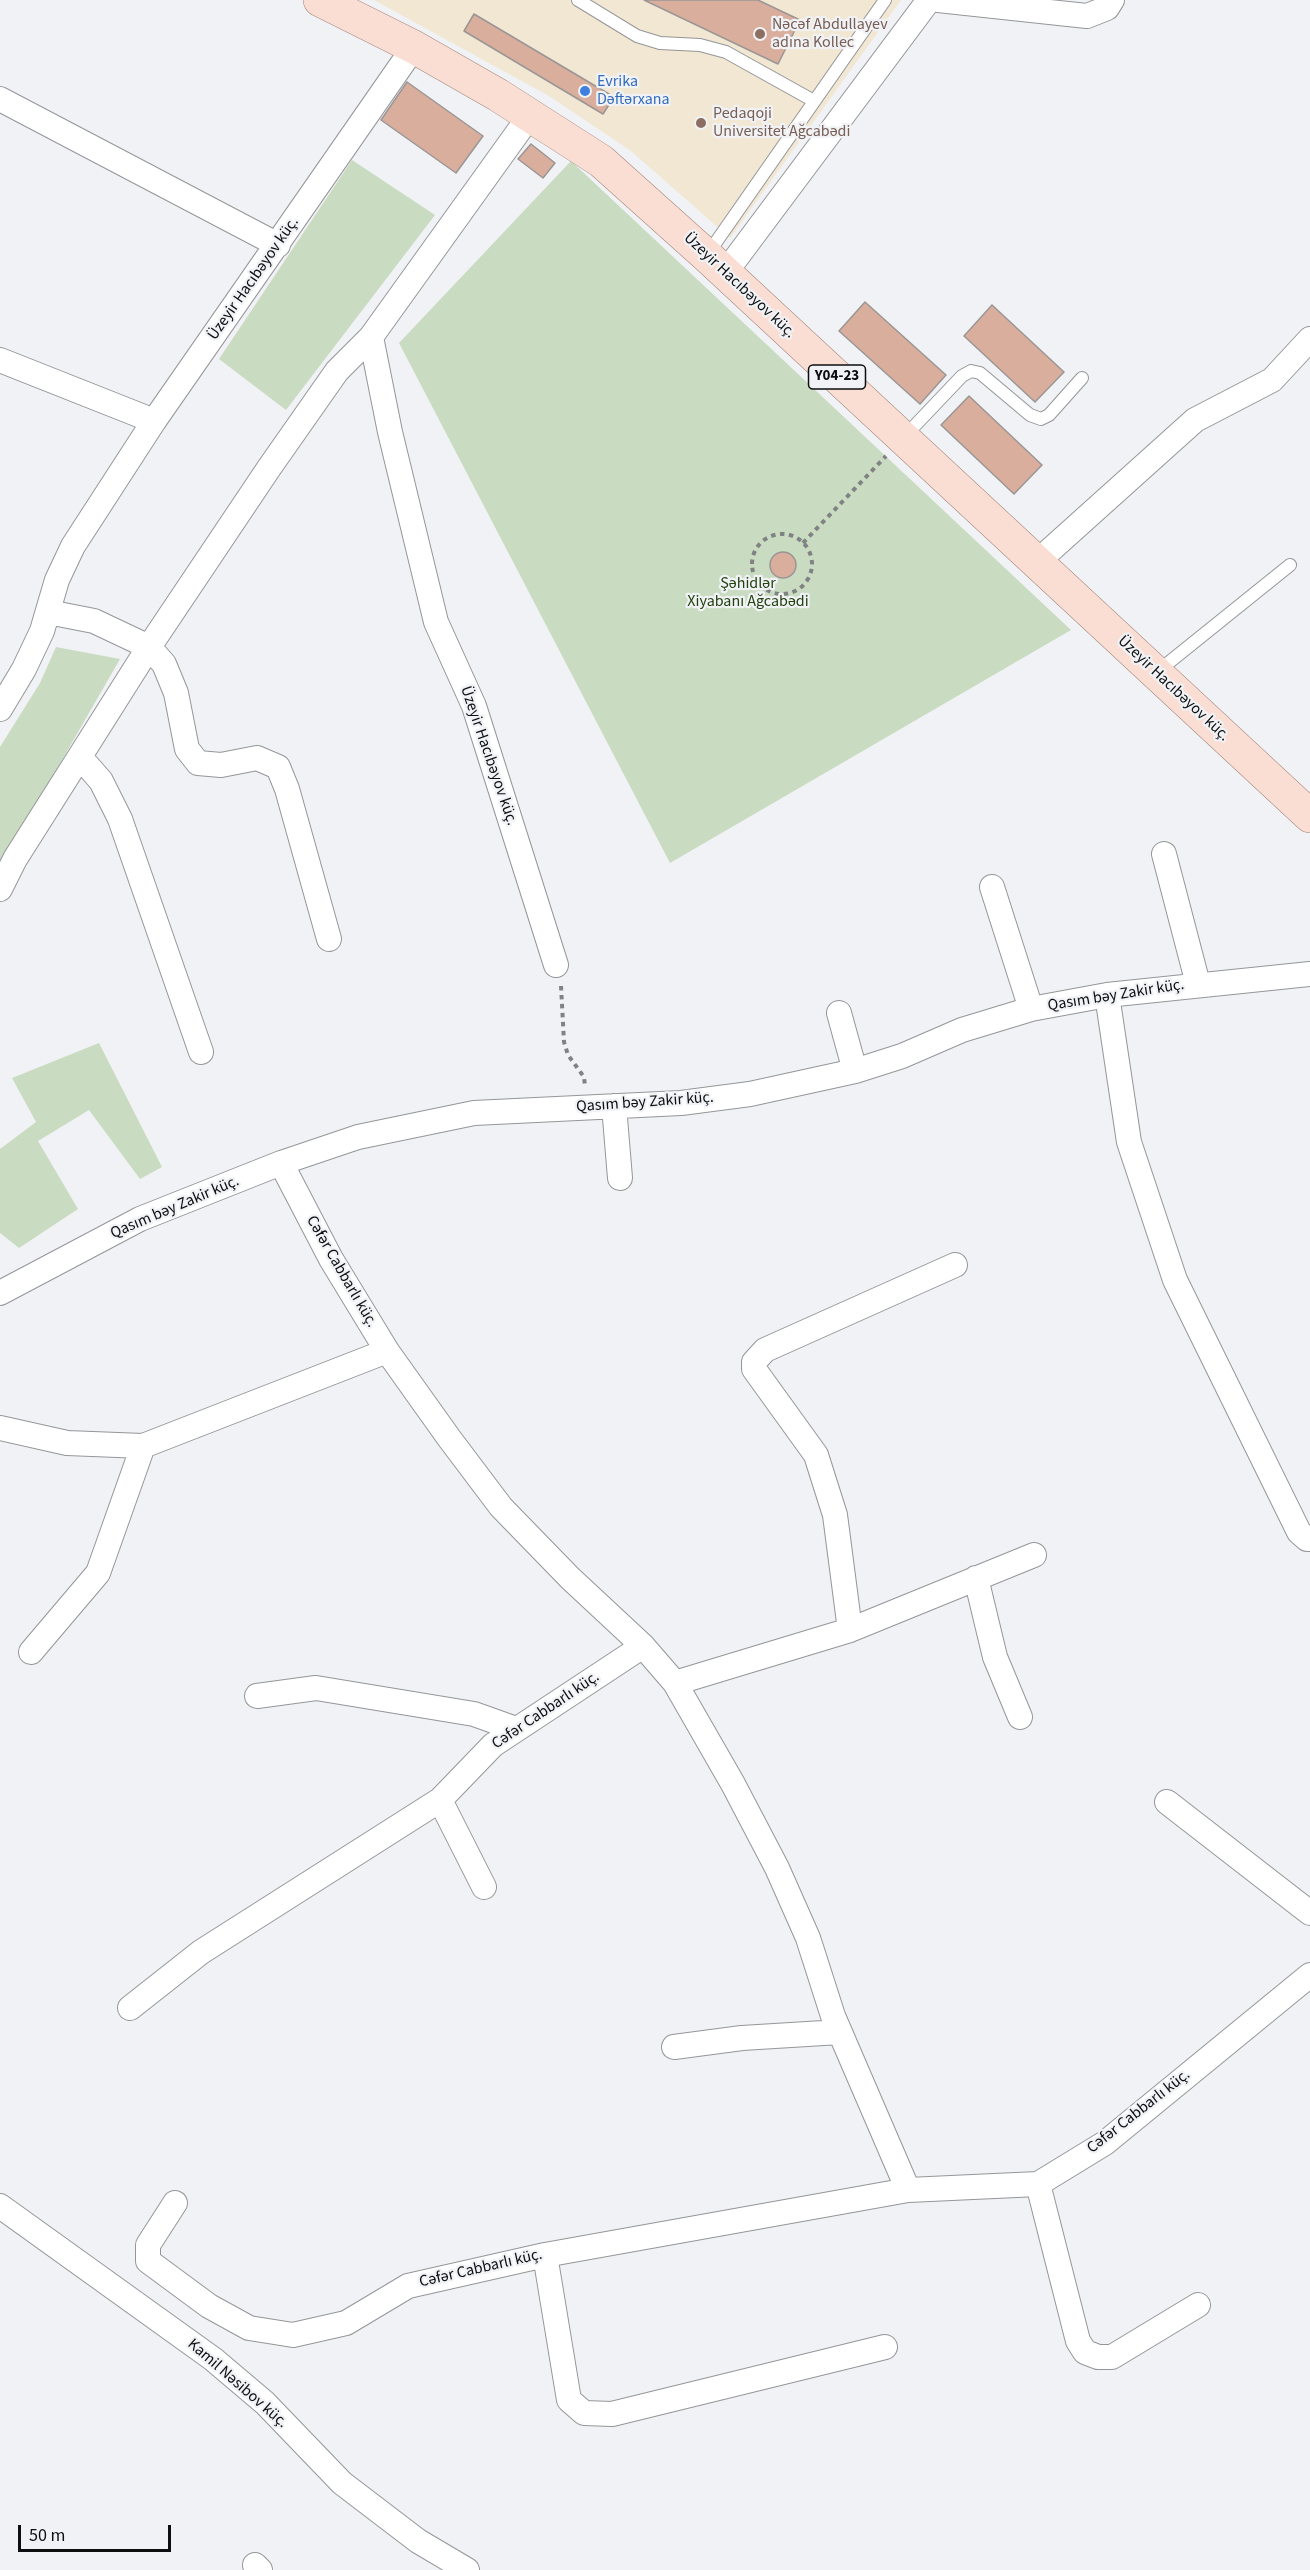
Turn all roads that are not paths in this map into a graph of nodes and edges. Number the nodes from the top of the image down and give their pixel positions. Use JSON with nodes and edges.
{"nodes":[{"id":1,"x":320,"y":0,"type":"edge"},
{"id":2,"x":578,"y":0,"type":"edge"},
{"id":3,"x":885,"y":0,"type":"edge"},
{"id":4,"x":929,"y":0,"type":"edge"},
{"id":5,"x":938,"y":0,"type":"edge"},
{"id":6,"x":1112,"y":0,"type":"edge"},
{"id":7,"x":414,"y":47,"type":"junction"},
{"id":8,"x":0,"y":99,"type":"edge"},
{"id":9,"x":814,"y":101,"type":"junction"},
{"id":10,"x":531,"y":114,"type":"junction"},
{"id":11,"x":278,"y":245,"type":"junction"},
{"id":12,"x":716,"y":265,"type":"junction"},
{"id":13,"x":370,"y":337,"type":"junction"},
{"id":14,"x":1310,"y":339,"type":"edge"},
{"id":15,"x":0,"y":360,"type":"edge"},
{"id":16,"x":1082,"y":378,"type":"dead end"},
{"id":17,"x":154,"y":421,"type":"junction"},
{"id":18,"x":903,"y":438,"type":"junction"},
{"id":19,"x":1037,"y":562,"type":"junction"},
{"id":20,"x":1290,"y":565,"type":"dead end"},
{"id":21,"x":48,"y":612,"type":"junction"},
{"id":22,"x":149,"y":647,"type":"junction"},
{"id":23,"x":1156,"y":672,"type":"junction"},
{"id":24,"x":0,"y":709,"type":"edge"},
{"id":25,"x":80,"y":757,"type":"junction"},
{"id":26,"x":1310,"y":816,"type":"edge"},
{"id":27,"x":1164,"y":854,"type":"dead end"},
{"id":28,"x":992,"y":887,"type":"dead end"},
{"id":29,"x":0,"y":890,"type":"edge"},
{"id":30,"x":329,"y":939,"type":"dead end"},
{"id":31,"x":556,"y":965,"type":"road end"},
{"id":32,"x":1310,"y":974,"type":"edge"},
{"id":33,"x":1198,"y":984,"type":"junction"},
{"id":34,"x":1107,"y":995,"type":"junction"},
{"id":35,"x":1031,"y":1010,"type":"junction"},
{"id":36,"x":839,"y":1013,"type":"dead end"},
{"id":37,"x":201,"y":1052,"type":"dead end"},
{"id":38,"x":855,"y":1071,"type":"junction"},
{"id":39,"x":614,"y":1106,"type":"junction"},
{"id":40,"x":281,"y":1163,"type":"junction"},
{"id":41,"x":620,"y":1178,"type":"dead end"},
{"id":42,"x":955,"y":1265,"type":"dead end"},
{"id":43,"x":0,"y":1293,"type":"edge"},
{"id":44,"x":387,"y":1351,"type":"junction"},
{"id":45,"x":0,"y":1428,"type":"edge"},
{"id":46,"x":143,"y":1446,"type":"junction"},
{"id":47,"x":1310,"y":1539,"type":"edge"},
{"id":48,"x":1034,"y":1555,"type":"dead end"},
{"id":49,"x":976,"y":1578,"type":"junction"},
{"id":50,"x":850,"y":1630,"type":"junction"},
{"id":51,"x":644,"y":1646,"type":"junction"},
{"id":52,"x":31,"y":1652,"type":"dead end"},
{"id":53,"x":675,"y":1683,"type":"junction"},
{"id":54,"x":257,"y":1696,"type":"dead end"},
{"id":55,"x":1020,"y":1717,"type":"dead end"},
{"id":56,"x":516,"y":1729,"type":"junction"},
{"id":57,"x":440,"y":1800,"type":"junction"},
{"id":58,"x":1167,"y":1802,"type":"dead end"},
{"id":59,"x":484,"y":1887,"type":"dead end"},
{"id":60,"x":1310,"y":1914,"type":"edge"},
{"id":61,"x":1310,"y":1975,"type":"edge"},
{"id":62,"x":130,"y":2008,"type":"dead end"},
{"id":63,"x":840,"y":2032,"type":"junction"},
{"id":64,"x":674,"y":2047,"type":"dead end"},
{"id":65,"x":1038,"y":2184,"type":"junction"},
{"id":66,"x":908,"y":2190,"type":"junction"},
{"id":67,"x":175,"y":2203,"type":"dead end"},
{"id":68,"x":0,"y":2206,"type":"edge"},
{"id":69,"x":545,"y":2255,"type":"junction"},
{"id":70,"x":1198,"y":2305,"type":"dead end"},
{"id":71,"x":885,"y":2347,"type":"dead end"},
{"id":72,"x":467,"y":2570,"type":"edge"}],
"edges":[{"from":1,"to":7,"type":"main road","name":"Üzeyir Hacıbəyov küç.","number":"Y04-23"},
{"from":2,"to":9,"type":"lane"},
{"from":3,"to":9,"type":"lane"},
{"from":4,"to":12,"type":"street"},
{"from":5,"to":6,"type":"street"},
{"from":7,"to":10,"type":"main road","name":"Üzeyir Hacıbəyov küç.","number":"Y04-23"},
{"from":7,"to":11,"type":"street","name":"Üzeyir Hacıbəyov küç."},
{"from":8,"to":11,"type":"street"},
{"from":9,"to":12,"type":"lane"},
{"from":10,"to":12,"type":"main road","name":"Üzeyir Hacıbəyov küç.","number":"Y04-23"},
{"from":10,"to":13,"type":"street"},
{"from":11,"to":17,"type":"street","name":"Üzeyir Hacıbəyov küç."},
{"from":12,"to":18,"type":"main road","name":"Üzeyir Hacıbəyov küç.","number":"Y04-23"},
{"from":13,"to":22,"type":"street"},
{"from":13,"to":31,"type":"street","name":"Üzeyir Hacıbəyov küç."},
{"from":14,"to":19,"type":"street"},
{"from":15,"to":17,"type":"street"},
{"from":16,"to":18,"type":"lane"},
{"from":17,"to":21,"type":"street","name":"Üzeyir Hacıbəyov küç."},
{"from":18,"to":19,"type":"main road","name":"Üzeyir Hacıbəyov küç.","number":"Y04-23"},
{"from":19,"to":23,"type":"main road","name":"Üzeyir Hacıbəyov küç.","number":"Y04-23"},
{"from":20,"to":23,"type":"lane"},
{"from":21,"to":22,"type":"street"},
{"from":21,"to":24,"type":"street","name":"Üzeyir Hacıbəyov küç."},
{"from":22,"to":25,"type":"street"},
{"from":22,"to":30,"type":"street"},
{"from":23,"to":26,"type":"main road","name":"Üzeyir Hacıbəyov küç.","number":"Y04-23"},
{"from":25,"to":29,"type":"street"},
{"from":25,"to":37,"type":"street"},
{"from":27,"to":33,"type":"street"},
{"from":28,"to":35,"type":"street"},
{"from":32,"to":33,"type":"street","name":"Qasım bəy Zakir küç."},
{"from":33,"to":34,"type":"street","name":"Qasım bəy Zakir küç."},
{"from":34,"to":35,"type":"street","name":"Qasım bəy Zakir küç."},
{"from":34,"to":47,"type":"street"},
{"from":35,"to":38,"type":"street","name":"Qasım bəy Zakir küç."},
{"from":36,"to":38,"type":"street"},
{"from":38,"to":39,"type":"street","name":"Qasım bəy Zakir küç."},
{"from":39,"to":40,"type":"street","name":"Qasım bəy Zakir küç."},
{"from":39,"to":41,"type":"street"},
{"from":40,"to":43,"type":"street","name":"Qasım bəy Zakir küç."},
{"from":40,"to":44,"type":"street","name":"Cəfər Cabbarlı küç."},
{"from":42,"to":50,"type":"street"},
{"from":44,"to":46,"type":"street"},
{"from":44,"to":51,"type":"street","name":"Cəfər Cabbarlı küç."},
{"from":45,"to":46,"type":"street"},
{"from":46,"to":52,"type":"street"},
{"from":48,"to":49,"type":"street"},
{"from":49,"to":50,"type":"street"},
{"from":49,"to":55,"type":"street"},
{"from":50,"to":53,"type":"street"},
{"from":51,"to":53,"type":"street","name":"Cəfər Cabbarlı küç."},
{"from":51,"to":56,"type":"street","name":"Cəfər Cabbarlı küç."},
{"from":53,"to":63,"type":"street","name":"Cəfər Cabbarlı küç."},
{"from":54,"to":56,"type":"street"},
{"from":56,"to":57,"type":"street","name":"Cəfər Cabbarlı küç."},
{"from":57,"to":59,"type":"street"},
{"from":57,"to":62,"type":"street","name":"Cəfər Cabbarlı küç."},
{"from":58,"to":60,"type":"street"},
{"from":61,"to":65,"type":"street","name":"Cəfər Cabbarlı küç."},
{"from":63,"to":64,"type":"street"},
{"from":63,"to":66,"type":"street","name":"Cəfər Cabbarlı küç."},
{"from":65,"to":66,"type":"street","name":"Cəfər Cabbarlı küç."},
{"from":65,"to":70,"type":"street"},
{"from":66,"to":69,"type":"street","name":"Cəfər Cabbarlı küç."},
{"from":67,"to":69,"type":"street","name":"Cəfər Cabbarlı küç."},
{"from":68,"to":72,"type":"street","name":"Kamil Nəsibov küç."},
{"from":69,"to":71,"type":"street"}]}
